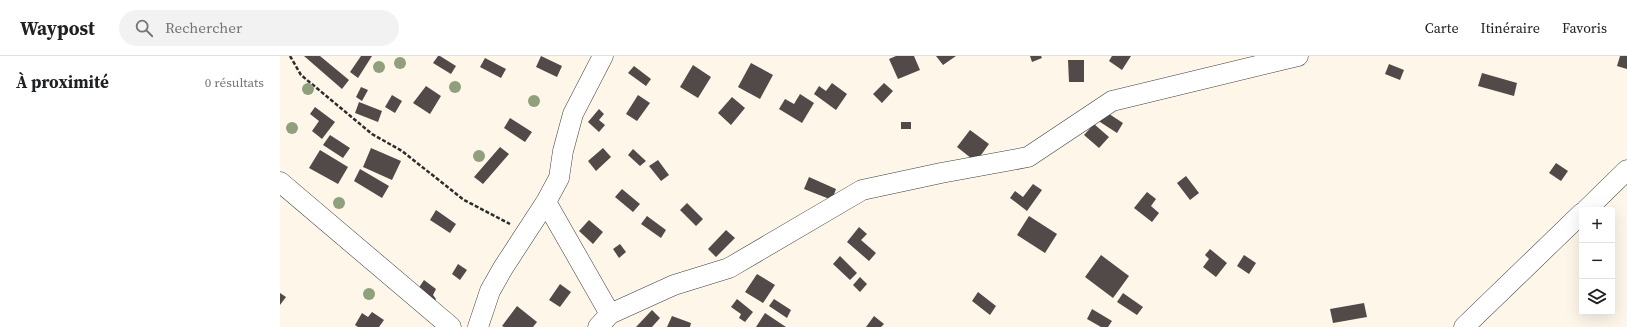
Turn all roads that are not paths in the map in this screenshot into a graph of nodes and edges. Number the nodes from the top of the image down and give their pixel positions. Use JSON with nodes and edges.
{"nodes":[{"id":1,"x":1298,"y":56,"type":"edge"},
{"id":2,"x":604,"y":59,"type":"edge"},
{"id":3,"x":1627,"y":170,"type":"edge"},
{"id":4,"x":280,"y":182,"type":"edge"},
{"id":5,"x":546,"y":202,"type":"junction"},
{"id":6,"x":1589,"y":207,"type":"edge"},
{"id":7,"x":1579,"y":216,"type":"edge"},
{"id":8,"x":604,"y":321,"type":"edge"},
{"id":9,"x":481,"y":326,"type":"edge"},
{"id":10,"x":451,"y":327,"type":"edge"},
{"id":11,"x":1464,"y":327,"type":"edge"}],
"edges":[{"from":1,"to":8,"type":"street"},
{"from":2,"to":5,"type":"street"},
{"from":3,"to":6,"type":"street"},
{"from":4,"to":10,"type":"street"},
{"from":5,"to":8,"type":"street"},
{"from":5,"to":9,"type":"street"},
{"from":7,"to":11,"type":"street"}]}
